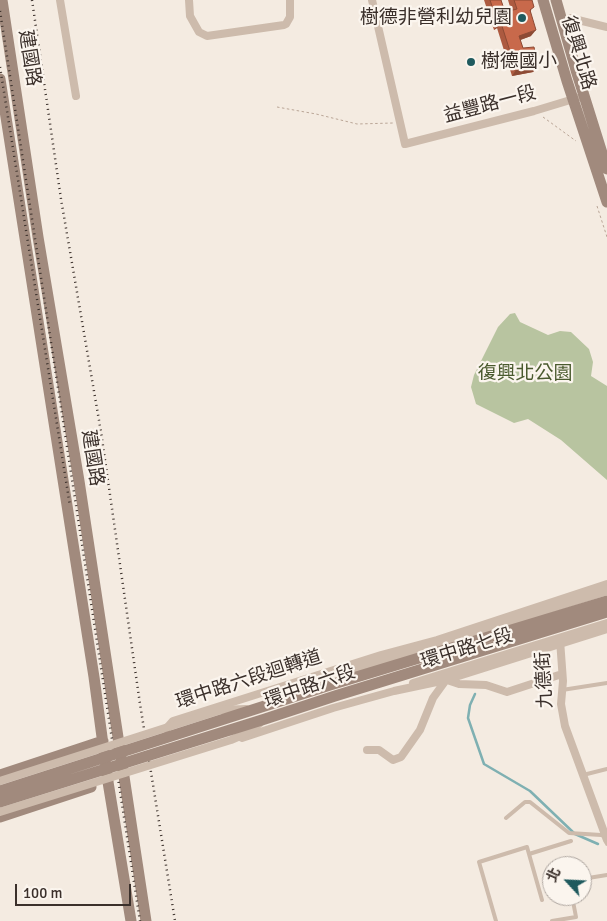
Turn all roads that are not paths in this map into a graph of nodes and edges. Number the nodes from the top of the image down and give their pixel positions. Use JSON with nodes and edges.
{"nodes":[{"id":1,"x":2,"y":0,"type":"edge"},
{"id":2,"x":60,"y":0,"type":"edge"},
{"id":3,"x":188,"y":0,"type":"edge"},
{"id":4,"x":290,"y":0,"type":"edge"},
{"id":5,"x":372,"y":0,"type":"edge"},
{"id":6,"x":543,"y":0,"type":"edge"},
{"id":7,"x":556,"y":0,"type":"edge"},
{"id":8,"x":570,"y":18,"type":"dead end"},
{"id":9,"x":607,"y":27,"type":"edge"},
{"id":10,"x":0,"y":79,"type":"edge"},
{"id":11,"x":76,"y":96,"type":"dead end"},
{"id":12,"x":579,"y":98,"type":"junction"},
{"id":13,"x":593,"y":144,"type":"edge"},
{"id":14,"x":607,"y":169,"type":"edge"},
{"id":15,"x":607,"y":202,"type":"edge"},
{"id":16,"x":607,"y":584,"type":"edge"},
{"id":17,"x":607,"y":591,"type":"edge"},
{"id":18,"x":607,"y":601,"type":"edge"},
{"id":19,"x":550,"y":605,"type":"junction"},
{"id":20,"x":607,"y":612,"type":"edge"},
{"id":21,"x":607,"y":622,"type":"edge"},
{"id":22,"x":607,"y":629,"type":"edge"},
{"id":23,"x":560,"y":641,"type":"junction"},
{"id":24,"x":438,"y":642,"type":"junction"},
{"id":25,"x":382,"y":659,"type":"junction"},
{"id":26,"x":562,"y":674,"type":"junction"},
{"id":27,"x":445,"y":676,"type":"junction"},
{"id":28,"x":607,"y":683,"type":"edge"},
{"id":29,"x":332,"y":690,"type":"junction"},
{"id":30,"x":393,"y":690,"type":"junction"},
{"id":31,"x":561,"y":690,"type":"junction"},
{"id":32,"x":255,"y":709,"type":"junction"},
{"id":33,"x":266,"y":720,"type":"junction"},
{"id":34,"x":103,"y":741,"type":"junction"},
{"id":35,"x":367,"y":750,"type":"dead end"},
{"id":36,"x":607,"y":770,"type":"edge"},
{"id":37,"x":583,"y":775,"type":"junction"},
{"id":38,"x":0,"y":776,"type":"edge"},
{"id":39,"x":0,"y":781,"type":"edge"},
{"id":40,"x":108,"y":782,"type":"junction"},
{"id":41,"x":0,"y":791,"type":"edge"},
{"id":42,"x":0,"y":802,"type":"edge"},
{"id":43,"x":0,"y":812,"type":"edge"},
{"id":44,"x":0,"y":817,"type":"edge"},
{"id":45,"x":506,"y":818,"type":"dead end"},
{"id":46,"x":603,"y":819,"type":"edge"},
{"id":47,"x":607,"y":840,"type":"edge"},
{"id":48,"x":571,"y":841,"type":"dead end"},
{"id":49,"x":529,"y":854,"type":"junction"},
{"id":50,"x":607,"y":875,"type":"edge"},
{"id":51,"x":592,"y":877,"type":"edge"},
{"id":52,"x":542,"y":900,"type":"dead end"},
{"id":53,"x":574,"y":906,"type":"edge"},
{"id":54,"x":576,"y":919,"type":"edge"},
{"id":55,"x":132,"y":921,"type":"edge"},
{"id":56,"x":146,"y":921,"type":"edge"},
{"id":57,"x":496,"y":921,"type":"edge"},
{"id":58,"x":552,"y":921,"type":"edge"}],
"edges":[{"from":1,"to":56,"type":"street","name":"建國路"},
{"from":2,"to":11,"type":"street"},
{"from":3,"to":4,"type":"street"},
{"from":5,"to":12,"type":"street","name":"益豐路一段"},
{"from":6,"to":12,"type":"street","name":"復興北路"},
{"from":7,"to":12,"type":"street","name":"復興北路"},
{"from":8,"to":9,"type":"street"},
{"from":10,"to":34,"type":"street","name":"建國路"},
{"from":12,"to":13,"type":"street","name":"復興北路"},
{"from":13,"to":14,"type":"street","name":"復興北路"},
{"from":13,"to":15,"type":"street","name":"復興北路"},
{"from":16,"to":19,"type":"street"},
{"from":17,"to":19,"type":"street","name":"環中路六段"},
{"from":18,"to":29,"type":"street","name":"環中路六段","bridge":true},
{"from":19,"to":23,"type":"street","name":"九德街"},
{"from":19,"to":24,"type":"street","name":"環中路六段"},
{"from":20,"to":29,"type":"street","name":"環中路六段","bridge":true},
{"from":21,"to":23,"type":"street","name":"環中路七段"},
{"from":22,"to":23,"type":"street"},
{"from":23,"to":26,"type":"street","name":"九德街"},
{"from":23,"to":27,"type":"street","name":"環中路七段"},
{"from":24,"to":25,"type":"street","name":"環中路六段"},
{"from":24,"to":27,"type":"street"},
{"from":25,"to":29,"type":"street","name":"環中路六段"},
{"from":25,"to":30,"type":"street"},
{"from":25,"to":30,"type":"street","name":"環中路六段迴轉道"},
{"from":26,"to":27,"type":"street"},
{"from":26,"to":31,"type":"street","name":"九德街"},
{"from":27,"to":30,"type":"street","name":"環中路七段"},
{"from":27,"to":35,"type":"street"},
{"from":28,"to":31,"type":"lane"},
{"from":29,"to":30,"type":"street","name":"環中路七段"},
{"from":29,"to":32,"type":"street","name":"環中路六段","bridge":true},
{"from":29,"to":33,"type":"street","name":"環中路六段","bridge":true},
{"from":31,"to":37,"type":"street","name":"九德街"},
{"from":32,"to":39,"type":"street","name":"環中路六段","bridge":true},
{"from":32,"to":41,"type":"street","bridge":true},
{"from":33,"to":42,"type":"street","bridge":true},
{"from":33,"to":43,"type":"street","name":"環中路六段","bridge":true},
{"from":34,"to":38,"type":"street"},
{"from":34,"to":40,"type":"street","name":"建國路"},
{"from":36,"to":37,"type":"lane"},
{"from":37,"to":46,"type":"street","name":"九德街"},
{"from":40,"to":44,"type":"street"},
{"from":40,"to":55,"type":"street","name":"建國路"},
{"from":45,"to":47,"type":"lane"},
{"from":46,"to":47,"type":"street","name":"九德街"},
{"from":48,"to":49,"type":"lane"},
{"from":49,"to":52,"type":"lane"},
{"from":49,"to":57,"type":"lane"},
{"from":50,"to":51,"type":"lane"},
{"from":53,"to":54,"type":"lane"},
{"from":54,"to":58,"type":"lane"}]}
